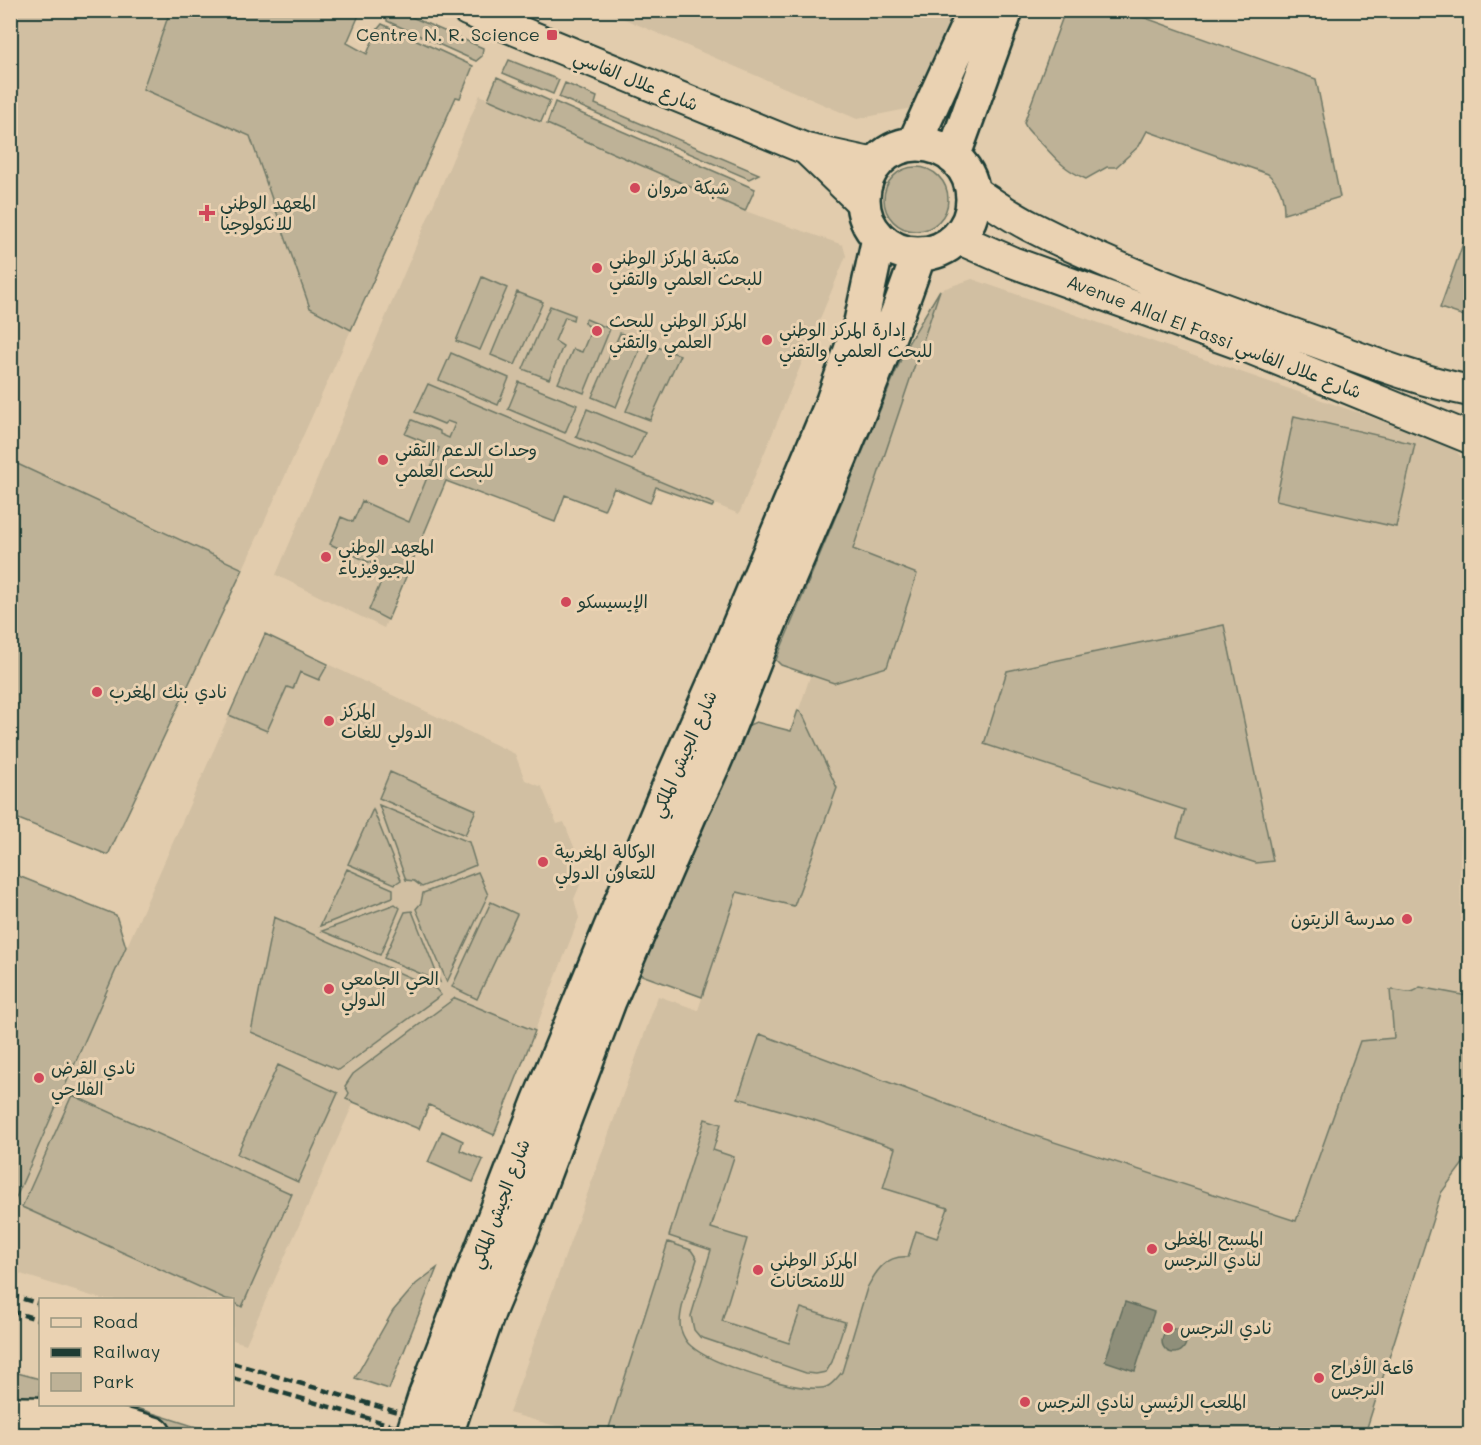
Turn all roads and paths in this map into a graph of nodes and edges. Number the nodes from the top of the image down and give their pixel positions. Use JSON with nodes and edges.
{"nodes":[{"id":1,"x":467,"y":10,"type":"edge"},
{"id":2,"x":975,"y":10,"type":"edge"},
{"id":3,"x":1006,"y":10,"type":"edge"},
{"id":4,"x":914,"y":144,"type":"junction"},
{"id":5,"x":806,"y":149,"type":"junction"},
{"id":6,"x":953,"y":157,"type":"junction"},
{"id":7,"x":875,"y":164,"type":"junction"},
{"id":8,"x":972,"y":190,"type":"junction"},
{"id":9,"x":863,"y":204,"type":"junction"},
{"id":10,"x":879,"y":238,"type":"junction"},
{"id":11,"x":957,"y":238,"type":"junction"},
{"id":12,"x":919,"y":254,"type":"junction"},
{"id":13,"x":1470,"y":391,"type":"edge"},
{"id":14,"x":1470,"y":438,"type":"edge"},
{"id":15,"x":606,"y":975,"type":"junction"},
{"id":16,"x":10,"y":1414,"type":"edge"},
{"id":17,"x":10,"y":1426,"type":"edge"},
{"id":18,"x":88,"y":1434,"type":"edge"},
{"id":19,"x":154,"y":1434,"type":"edge"},
{"id":20,"x":413,"y":1434,"type":"edge"},
{"id":21,"x":446,"y":1434,"type":"edge"}],
"edges":[{"from":1,"to":5,"type":"street","name":"شارع علال الفاسي"},
{"from":2,"to":4,"type":"main road"},
{"from":3,"to":6,"type":"main road"},
{"from":4,"to":6,"type":"main road"},
{"from":4,"to":7,"type":"main road"},
{"from":5,"to":7,"type":"street","name":"شارع علال الفاسي"},
{"from":5,"to":9,"type":"street","name":"شارع علال الفاسي"},
{"from":6,"to":8,"type":"main road"},
{"from":7,"to":9,"type":"main road"},
{"from":8,"to":11,"type":"main road"},
{"from":8,"to":13,"type":"street","name":"Avenue Allal El Fassi شارع علال الفاسي"},
{"from":9,"to":10,"type":"main road"},
{"from":10,"to":12,"type":"main road"},
{"from":10,"to":15,"type":"main road","name":"شارع الجيش الملكي"},
{"from":11,"to":12,"type":"main road"},
{"from":11,"to":14,"type":"street","name":"Avenue Allal El Fassi شارع علال الفاسي"},
{"from":12,"to":15,"type":"main road","name":"شارع الجيش الملكي"},
{"from":15,"to":20,"type":"main road","name":"شارع الجيش الملكي","bridge":true},
{"from":15,"to":21,"type":"main road","name":"شارع الجيش الملكي","bridge":true},
{"from":16,"to":19,"type":"main road"},
{"from":17,"to":18,"type":"main road"}]}
